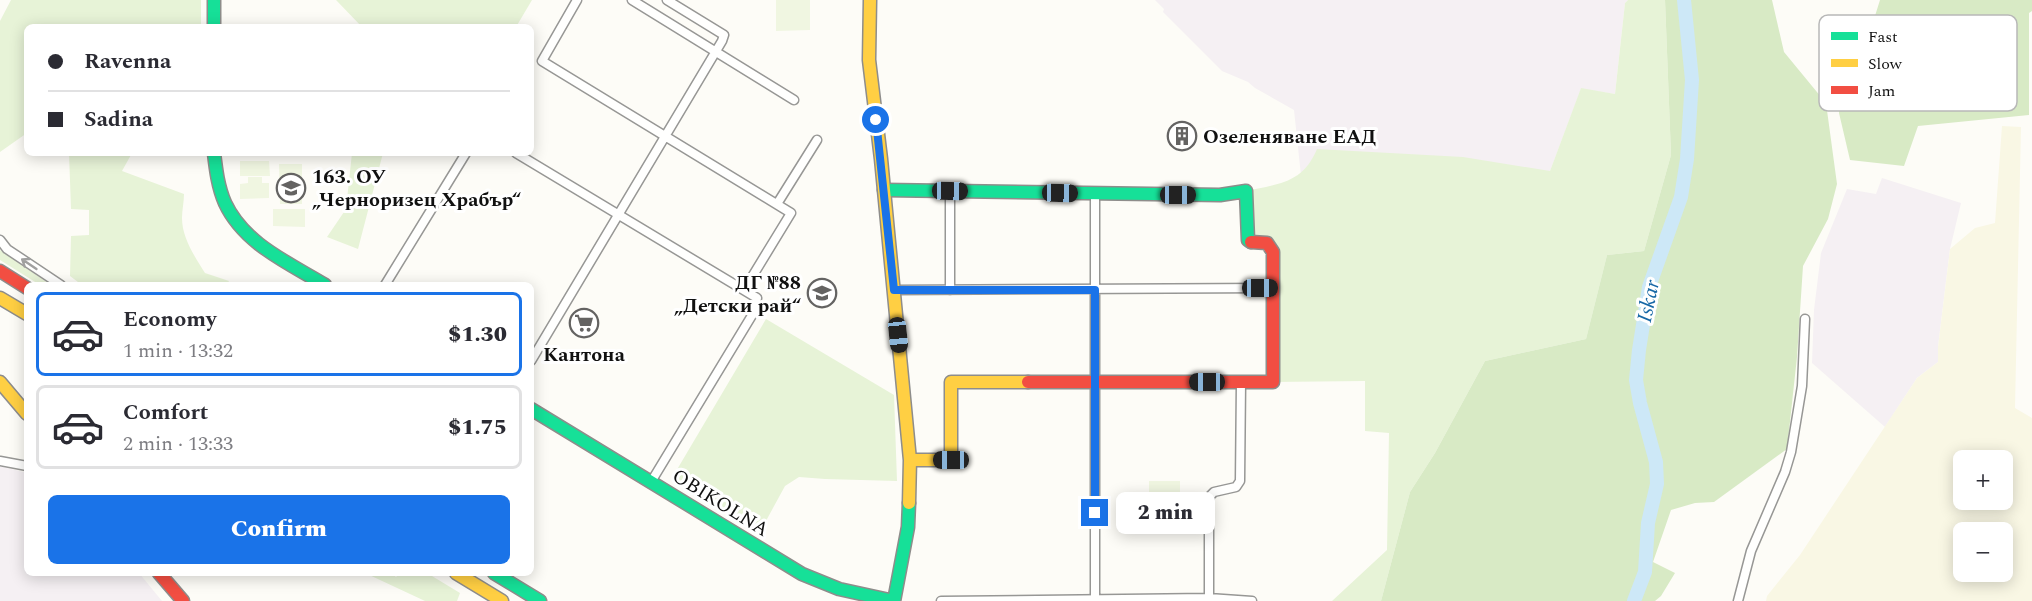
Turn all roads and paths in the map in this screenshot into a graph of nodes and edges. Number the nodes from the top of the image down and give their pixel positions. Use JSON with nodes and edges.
{"nodes":[{"id":1,"x":214,"y":0,"type":"edge"},
{"id":2,"x":577,"y":0,"type":"edge"},
{"id":3,"x":632,"y":0,"type":"edge"},
{"id":4,"x":667,"y":0,"type":"edge"},
{"id":5,"x":870,"y":0,"type":"edge"},
{"id":6,"x":214,"y":24,"type":"edge"},
{"id":7,"x":717,"y":52,"type":"junction"},
{"id":8,"x":794,"y":100,"type":"dead end"},
{"id":9,"x":666,"y":136,"type":"junction"},
{"id":10,"x":817,"y":140,"type":"dead end"},
{"id":11,"x":214,"y":156,"type":"edge"},
{"id":12,"x":464,"y":156,"type":"edge"},
{"id":13,"x":521,"y":156,"type":"edge"},
{"id":14,"x":884,"y":190,"type":"junction"},
{"id":15,"x":950,"y":191,"type":"junction"},
{"id":16,"x":1095,"y":194,"type":"junction"},
{"id":17,"x":777,"y":204,"type":"junction"},
{"id":18,"x":619,"y":215,"type":"junction"},
{"id":19,"x":0,"y":240,"type":"edge"},
{"id":20,"x":0,"y":271,"type":"edge"},
{"id":21,"x":56,"y":282,"type":"edge"},
{"id":22,"x":320,"y":282,"type":"edge"},
{"id":23,"x":388,"y":282,"type":"edge"},
{"id":24,"x":24,"y":286,"type":"edge"},
{"id":25,"x":1273,"y":288,"type":"junction"},
{"id":26,"x":744,"y":290,"type":"junction"},
{"id":27,"x":894,"y":290,"type":"junction"},
{"id":28,"x":950,"y":290,"type":"junction"},
{"id":29,"x":1095,"y":290,"type":"junction"},
{"id":30,"x":0,"y":298,"type":"edge"},
{"id":31,"x":24,"y":312,"type":"edge"},
{"id":32,"x":1805,"y":319,"type":"dead end"},
{"id":33,"x":534,"y":356,"type":"edge"},
{"id":34,"x":0,"y":382,"type":"edge"},
{"id":35,"x":1095,"y":382,"type":"junction"},
{"id":36,"x":1241,"y":382,"type":"junction"},
{"id":37,"x":24,"y":410,"type":"edge"},
{"id":38,"x":534,"y":411,"type":"edge"},
{"id":39,"x":910,"y":460,"type":"junction"},
{"id":40,"x":0,"y":461,"type":"edge"},
{"id":41,"x":24,"y":462,"type":"edge"},
{"id":42,"x":16,"y":464,"type":"junction"},
{"id":43,"x":24,"y":465,"type":"edge"},
{"id":44,"x":651,"y":482,"type":"junction"},
{"id":45,"x":162,"y":576,"type":"edge"},
{"id":46,"x":461,"y":576,"type":"edge"},
{"id":47,"x":499,"y":576,"type":"edge"},
{"id":48,"x":1209,"y":598,"type":"junction"},
{"id":49,"x":1095,"y":600,"type":"edge"},
{"id":50,"x":183,"y":601,"type":"edge"},
{"id":51,"x":502,"y":601,"type":"edge"},
{"id":52,"x":540,"y":601,"type":"edge"},
{"id":53,"x":894,"y":601,"type":"edge"},
{"id":54,"x":902,"y":601,"type":"edge"},
{"id":55,"x":941,"y":601,"type":"edge"},
{"id":56,"x":1252,"y":601,"type":"edge"},
{"id":57,"x":1738,"y":601,"type":"edge"}],
"edges":[{"from":1,"to":6,"type":"main road"},
{"from":2,"to":9,"type":"street"},
{"from":3,"to":7,"type":"street"},
{"from":4,"to":7,"type":"street"},
{"from":5,"to":14,"type":"main road"},
{"from":7,"to":8,"type":"street"},
{"from":7,"to":9,"type":"street"},
{"from":9,"to":17,"type":"street"},
{"from":9,"to":18,"type":"street"},
{"from":10,"to":17,"type":"street"},
{"from":11,"to":22,"type":"main road"},
{"from":12,"to":23,"type":"street"},
{"from":13,"to":18,"type":"street"},
{"from":14,"to":15,"type":"main road"},
{"from":14,"to":27,"type":"main road"},
{"from":15,"to":16,"type":"main road"},
{"from":15,"to":28,"type":"street"},
{"from":16,"to":25,"type":"main road"},
{"from":16,"to":29,"type":"street"},
{"from":17,"to":26,"type":"street"},
{"from":18,"to":26,"type":"street"},
{"from":18,"to":33,"type":"street"},
{"from":21,"to":19,"type":"street","one_way":true},
{"from":20,"to":24,"type":"main road"},
{"from":25,"to":29,"type":"street"},
{"from":25,"to":36,"type":"main road"},
{"from":26,"to":44,"type":"street"},
{"from":27,"to":28,"type":"street"},
{"from":27,"to":39,"type":"main road"},
{"from":28,"to":29,"type":"street"},
{"from":29,"to":35,"type":"street"},
{"from":30,"to":31,"type":"main road"},
{"from":32,"to":57,"type":"street"},
{"from":34,"to":37,"type":"main road"},
{"from":35,"to":36,"type":"main road"},
{"from":35,"to":39,"type":"main road"},
{"from":35,"to":49,"type":"street"},
{"from":36,"to":48,"type":"street"},
{"from":38,"to":44,"type":"main road","name":"OBIKOLNA"},
{"from":39,"to":53,"type":"main road"},
{"from":40,"to":42,"type":"street"},
{"from":41,"to":42,"type":"street"},
{"from":42,"to":43,"type":"street"},
{"from":44,"to":53,"type":"main road","name":"OBIKOLNA"},
{"from":45,"to":50,"type":"main road"},
{"from":46,"to":51,"type":"main road"},
{"from":47,"to":52,"type":"main road"},
{"from":48,"to":49,"type":"street"},
{"from":48,"to":56,"type":"street"},
{"from":49,"to":55,"type":"street"},
{"from":53,"to":54,"type":"street","name":"OBIKOLNA"}]}
